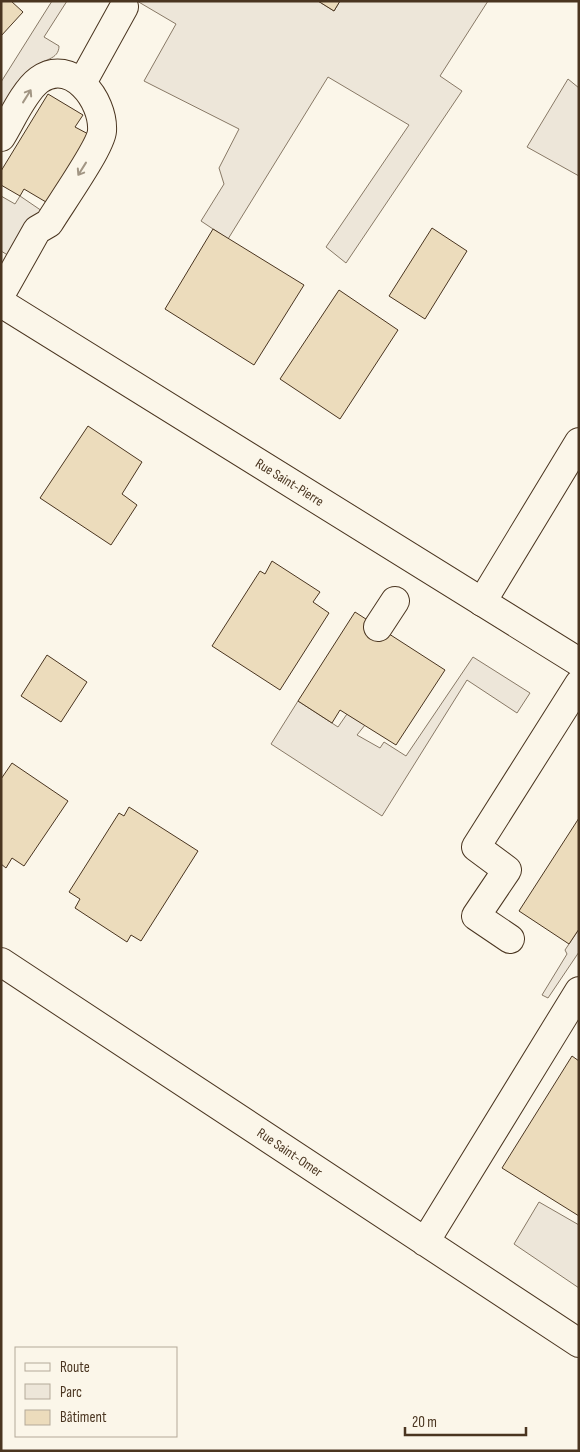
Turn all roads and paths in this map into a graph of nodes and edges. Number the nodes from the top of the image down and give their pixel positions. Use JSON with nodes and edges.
{"nodes":[{"id":1,"x":124,"y":7,"type":"dead end"},
{"id":2,"x":82,"y":83,"type":"junction"},
{"id":3,"x":1,"y":137,"type":"edge"},
{"id":4,"x":1,"y":294,"type":"edge"},
{"id":5,"x":1,"y":303,"type":"edge"},
{"id":6,"x":579,"y":442,"type":"edge"},
{"id":7,"x":395,"y":601,"type":"dead end"},
{"id":8,"x":482,"y":602,"type":"junction"},
{"id":9,"x":378,"y":627,"type":"dead end"},
{"id":10,"x":579,"y":662,"type":"edge"},
{"id":11,"x":579,"y":684,"type":"edge"},
{"id":12,"x":510,"y":939,"type":"dead end"},
{"id":13,"x":1,"y":962,"type":"edge"},
{"id":14,"x":579,"y":991,"type":"edge"},
{"id":15,"x":425,"y":1242,"type":"junction"},
{"id":16,"x":579,"y":1343,"type":"edge"}],
"edges":[{"from":1,"to":2,"type":"street"},
{"from":3,"to":2,"type":"street","one_way":true},
{"from":2,"to":4,"type":"street","one_way":true},
{"from":5,"to":8,"type":"street","name":"Rue Saint-Pierre"},
{"from":6,"to":8,"type":"street"},
{"from":7,"to":9,"type":"street"},
{"from":8,"to":10,"type":"street","name":"Rue Saint-Pierre"},
{"from":11,"to":12,"type":"street"},
{"from":13,"to":15,"type":"street","name":"Rue Saint-Omer"},
{"from":14,"to":15,"type":"street"},
{"from":15,"to":16,"type":"street","name":"Rue Saint-Omer"}]}
